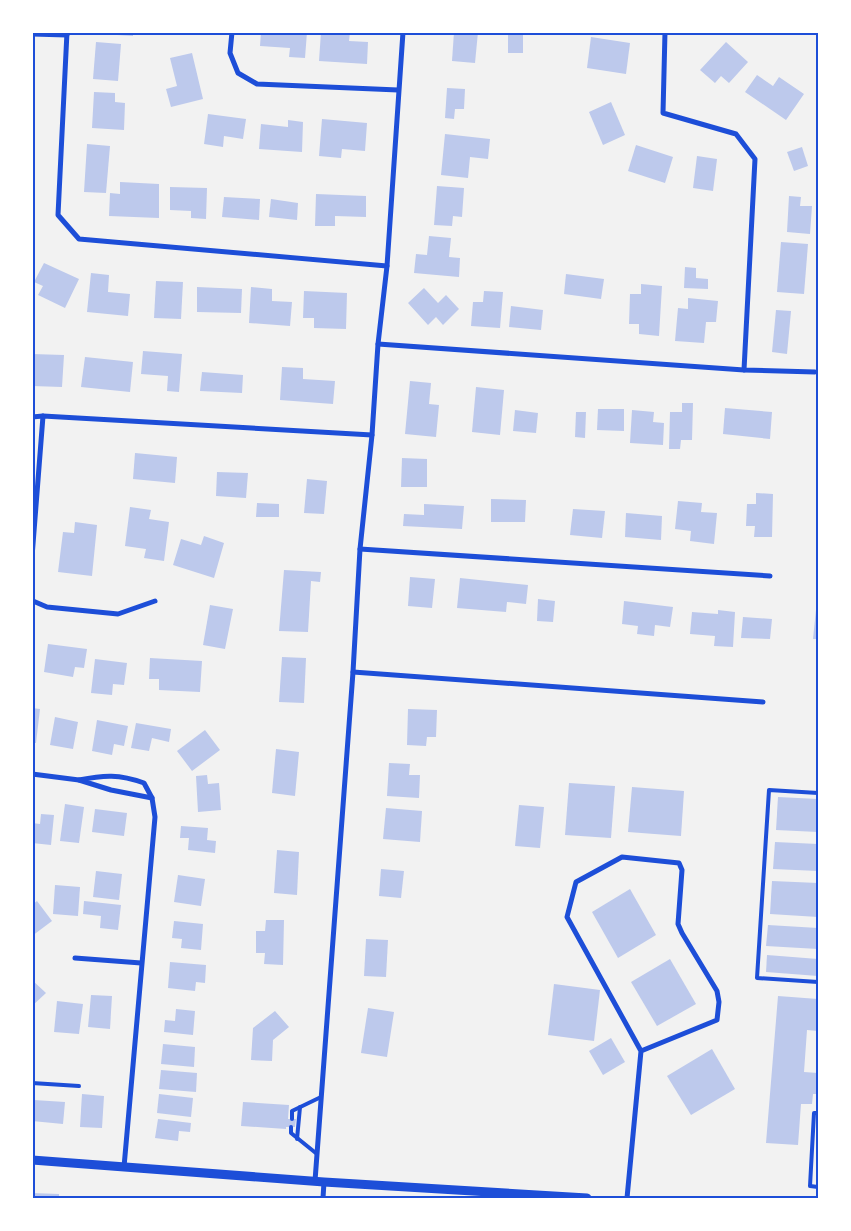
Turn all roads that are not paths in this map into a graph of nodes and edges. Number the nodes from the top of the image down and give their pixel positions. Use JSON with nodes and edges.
{"nodes":[{"id":1,"x":232,"y":32,"type":"edge"},
{"id":2,"x":403,"y":32,"type":"edge"},
{"id":3,"x":665,"y":32,"type":"edge"},
{"id":4,"x":32,"y":34,"type":"edge"},
{"id":5,"x":67,"y":34,"type":"edge"},
{"id":6,"x":398,"y":90,"type":"junction"},
{"id":7,"x":387,"y":266,"type":"junction"},
{"id":8,"x":378,"y":344,"type":"junction"},
{"id":9,"x":744,"y":370,"type":"junction"},
{"id":10,"x":815,"y":372,"type":"dead end"},
{"id":11,"x":43,"y":416,"type":"junction"},
{"id":12,"x":32,"y":417,"type":"edge"},
{"id":13,"x":372,"y":435,"type":"junction"},
{"id":14,"x":360,"y":549,"type":"junction"},
{"id":15,"x":32,"y":557,"type":"edge"},
{"id":16,"x":770,"y":576,"type":"dead end"},
{"id":17,"x":32,"y":597,"type":"edge"},
{"id":18,"x":155,"y":601,"type":"dead end"},
{"id":19,"x":353,"y":672,"type":"junction"},
{"id":20,"x":763,"y":702,"type":"dead end"},
{"id":21,"x":32,"y":774,"type":"edge"},
{"id":22,"x":79,"y":780,"type":"junction"},
{"id":23,"x":818,"y":793,"type":"edge"},
{"id":24,"x":152,"y":798,"type":"junction"},
{"id":25,"x":75,"y":958,"type":"dead end"},
{"id":26,"x":142,"y":963,"type":"junction"},
{"id":27,"x":818,"y":982,"type":"edge"},
{"id":28,"x":641,"y":1051,"type":"junction"},
{"id":29,"x":32,"y":1083,"type":"edge"},
{"id":30,"x":79,"y":1086,"type":"dead end"},
{"id":31,"x":322,"y":1097,"type":"junction"},
{"id":32,"x":300,"y":1107,"type":"junction"},
{"id":33,"x":818,"y":1113,"type":"edge"},
{"id":34,"x":292,"y":1119,"type":"dead end"},
{"id":35,"x":291,"y":1127,"type":"dead end"},
{"id":36,"x":297,"y":1139,"type":"junction"},
{"id":37,"x":317,"y":1154,"type":"junction"},
{"id":38,"x":32,"y":1160,"type":"edge"},
{"id":39,"x":124,"y":1166,"type":"junction"},
{"id":40,"x":320,"y":1182,"type":"junction"},
{"id":41,"x":818,"y":1187,"type":"edge"},
{"id":42,"x":323,"y":1198,"type":"edge"},
{"id":43,"x":587,"y":1198,"type":"edge"},
{"id":44,"x":627,"y":1198,"type":"edge"}],
"edges":[{"from":1,"to":6,"type":"street"},
{"from":2,"to":6,"type":"street"},
{"from":3,"to":9,"type":"street"},
{"from":4,"to":5,"type":"street"},
{"from":5,"to":7,"type":"street"},
{"from":6,"to":7,"type":"street"},
{"from":7,"to":8,"type":"street"},
{"from":8,"to":9,"type":"street"},
{"from":8,"to":13,"type":"street"},
{"from":9,"to":10,"type":"street"},
{"from":11,"to":12,"type":"street"},
{"from":11,"to":13,"type":"street"},
{"from":11,"to":15,"type":"street"},
{"from":13,"to":14,"type":"street"},
{"from":14,"to":16,"type":"street"},
{"from":14,"to":19,"type":"street"},
{"from":17,"to":18,"type":"street"},
{"from":19,"to":20,"type":"street"},
{"from":19,"to":31,"type":"street"},
{"from":21,"to":22,"type":"street"},
{"from":22,"to":24,"type":"street"},
{"from":22,"to":24,"type":"street"},
{"from":23,"to":27,"type":"lane"},
{"from":24,"to":26,"type":"street"},
{"from":25,"to":26,"type":"street"},
{"from":26,"to":39,"type":"street"},
{"from":28,"to":28,"type":"street"},
{"from":28,"to":44,"type":"street"},
{"from":29,"to":30,"type":"lane"},
{"from":31,"to":32,"type":"lane"},
{"from":31,"to":37,"type":"street"},
{"from":32,"to":34,"type":"lane"},
{"from":32,"to":36,"type":"lane"},
{"from":33,"to":41,"type":"lane"},
{"from":35,"to":36,"type":"lane"},
{"from":36,"to":37,"type":"lane"},
{"from":37,"to":40,"type":"street"},
{"from":38,"to":39,"type":"street"},
{"from":39,"to":40,"type":"street"},
{"from":40,"to":42,"type":"street"},
{"from":40,"to":43,"type":"street"}]}
